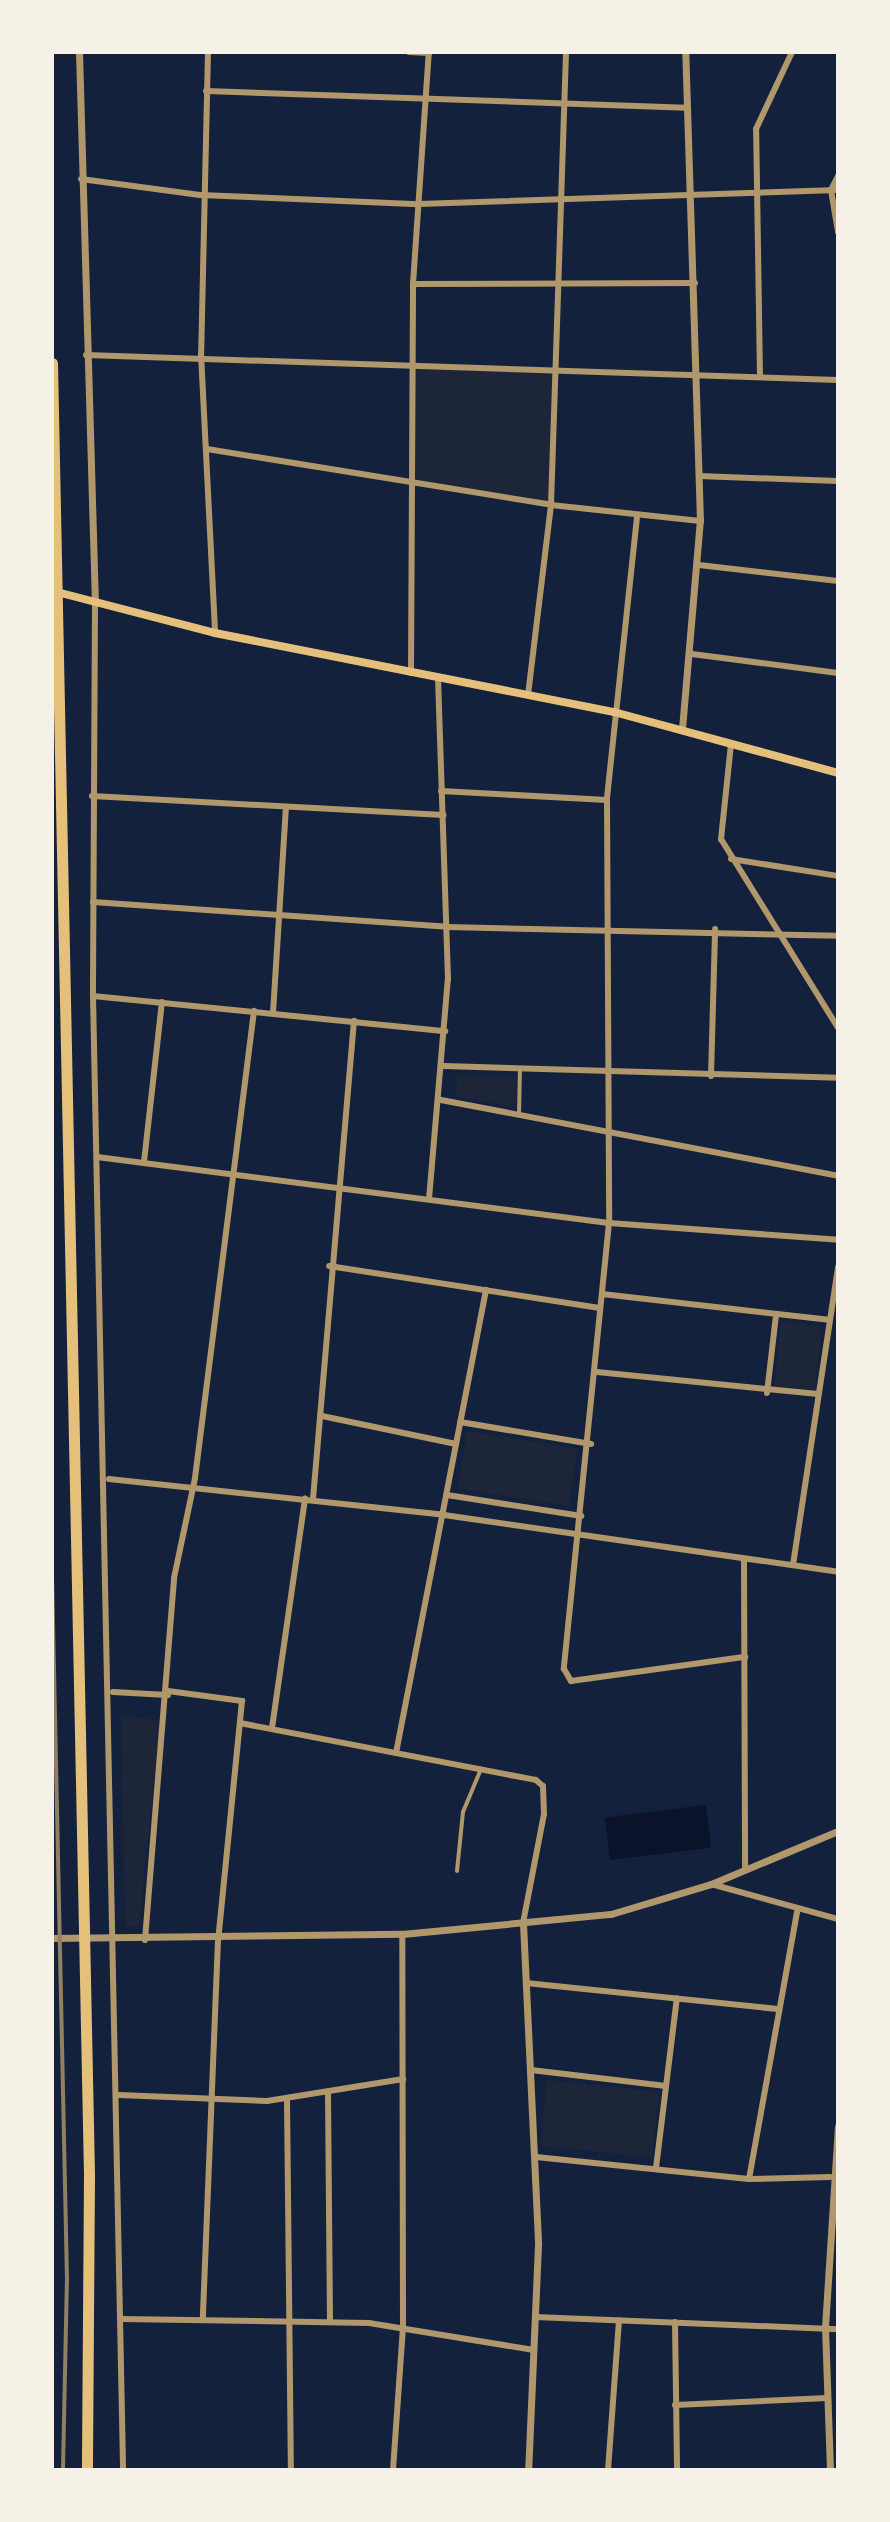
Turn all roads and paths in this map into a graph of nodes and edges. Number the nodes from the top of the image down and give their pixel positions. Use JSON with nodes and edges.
{"nodes":[{"id":1,"x":79,"y":52,"type":"edge"},
{"id":2,"x":208,"y":52,"type":"edge"},
{"id":3,"x":409,"y":52,"type":"edge"},
{"id":4,"x":429,"y":52,"type":"edge"},
{"id":5,"x":566,"y":52,"type":"edge"},
{"id":6,"x":685,"y":52,"type":"edge"},
{"id":7,"x":791,"y":52,"type":"edge"},
{"id":8,"x":206,"y":91,"type":"junction"},
{"id":9,"x":425,"y":98,"type":"junction"},
{"id":10,"x":565,"y":103,"type":"junction"},
{"id":11,"x":686,"y":108,"type":"junction"},
{"id":12,"x":838,"y":176,"type":"edge"},
{"id":13,"x":81,"y":179,"type":"junction"},
{"id":14,"x":835,"y":190,"type":"edge"},
{"id":15,"x":756,"y":192,"type":"junction"},
{"id":16,"x":689,"y":193,"type":"junction"},
{"id":17,"x":200,"y":195,"type":"junction"},
{"id":18,"x":562,"y":198,"type":"junction"},
{"id":19,"x":419,"y":204,"type":"junction"},
{"id":20,"x":838,"y":232,"type":"edge"},
{"id":21,"x":695,"y":283,"type":"junction"},
{"id":22,"x":413,"y":284,"type":"junction"},
{"id":23,"x":560,"y":284,"type":"junction"},
{"id":24,"x":201,"y":354,"type":"junction"},
{"id":25,"x":86,"y":355,"type":"junction"},
{"id":26,"x":52,"y":363,"type":"edge"},
{"id":27,"x":412,"y":367,"type":"junction"},
{"id":28,"x":557,"y":371,"type":"junction"},
{"id":29,"x":699,"y":373,"type":"junction"},
{"id":30,"x":760,"y":376,"type":"junction"},
{"id":31,"x":838,"y":380,"type":"edge"},
{"id":32,"x":207,"y":449,"type":"junction"},
{"id":33,"x":699,"y":476,"type":"junction"},
{"id":34,"x":416,"y":479,"type":"junction"},
{"id":35,"x":838,"y":481,"type":"edge"},
{"id":36,"x":551,"y":505,"type":"junction"},
{"id":37,"x":637,"y":517,"type":"junction"},
{"id":38,"x":700,"y":521,"type":"junction"},
{"id":39,"x":699,"y":565,"type":"junction"},
{"id":40,"x":838,"y":581,"type":"edge"},
{"id":41,"x":52,"y":591,"type":"edge"},
{"id":42,"x":95,"y":604,"type":"junction"},
{"id":43,"x":215,"y":633,"type":"junction"},
{"id":44,"x":692,"y":654,"type":"junction"},
{"id":45,"x":411,"y":673,"type":"junction"},
{"id":46,"x":838,"y":673,"type":"edge"},
{"id":47,"x":438,"y":679,"type":"junction"},
{"id":48,"x":528,"y":695,"type":"junction"},
{"id":49,"x":614,"y":712,"type":"junction"},
{"id":50,"x":682,"y":729,"type":"junction"},
{"id":51,"x":731,"y":744,"type":"junction"},
{"id":52,"x":838,"y":773,"type":"edge"},
{"id":53,"x":441,"y":791,"type":"junction"},
{"id":54,"x":92,"y":796,"type":"junction"},
{"id":55,"x":607,"y":800,"type":"junction"},
{"id":56,"x":286,"y":808,"type":"junction"},
{"id":57,"x":443,"y":815,"type":"junction"},
{"id":58,"x":731,"y":859,"type":"junction"},
{"id":59,"x":838,"y":876,"type":"edge"},
{"id":60,"x":93,"y":902,"type":"junction"},
{"id":61,"x":281,"y":912,"type":"junction"},
{"id":62,"x":604,"y":925,"type":"junction"},
{"id":63,"x":447,"y":927,"type":"junction"},
{"id":64,"x":715,"y":929,"type":"junction"},
{"id":65,"x":779,"y":930,"type":"junction"},
{"id":66,"x":838,"y":936,"type":"edge"},
{"id":67,"x":93,"y":996,"type":"junction"},
{"id":68,"x":162,"y":1002,"type":"junction"},
{"id":69,"x":254,"y":1011,"type":"junction"},
{"id":70,"x":273,"y":1013,"type":"junction"},
{"id":71,"x":354,"y":1021,"type":"junction"},
{"id":72,"x":838,"y":1028,"type":"edge"},
{"id":73,"x":445,"y":1031,"type":"junction"},
{"id":74,"x":444,"y":1066,"type":"junction"},
{"id":75,"x":520,"y":1069,"type":"junction"},
{"id":76,"x":610,"y":1073,"type":"junction"},
{"id":77,"x":711,"y":1076,"type":"junction"},
{"id":78,"x":838,"y":1078,"type":"edge"},
{"id":79,"x":441,"y":1100,"type":"junction"},
{"id":80,"x":519,"y":1115,"type":"junction"},
{"id":81,"x":609,"y":1133,"type":"junction"},
{"id":82,"x":97,"y":1157,"type":"junction"},
{"id":83,"x":144,"y":1162,"type":"junction"},
{"id":84,"x":233,"y":1171,"type":"junction"},
{"id":85,"x":838,"y":1176,"type":"edge"},
{"id":86,"x":337,"y":1186,"type":"junction"},
{"id":87,"x":429,"y":1199,"type":"junction"},
{"id":88,"x":609,"y":1223,"type":"junction"},
{"id":89,"x":838,"y":1240,"type":"edge"},
{"id":90,"x":329,"y":1266,"type":"junction"},
{"id":91,"x":838,"y":1266,"type":"edge"},
{"id":92,"x":486,"y":1290,"type":"junction"},
{"id":93,"x":602,"y":1294,"type":"junction"},
{"id":94,"x":600,"y":1308,"type":"junction"},
{"id":95,"x":776,"y":1315,"type":"junction"},
{"id":96,"x":829,"y":1320,"type":"junction"},
{"id":97,"x":597,"y":1372,"type":"junction"},
{"id":98,"x":767,"y":1393,"type":"junction"},
{"id":99,"x":818,"y":1394,"type":"junction"},
{"id":100,"x":322,"y":1416,"type":"junction"},
{"id":101,"x":460,"y":1422,"type":"junction"},
{"id":102,"x":456,"y":1444,"type":"junction"},
{"id":103,"x":591,"y":1444,"type":"junction"},
{"id":104,"x":109,"y":1479,"type":"junction"},
{"id":105,"x":192,"y":1488,"type":"junction"},
{"id":106,"x":447,"y":1495,"type":"junction"},
{"id":107,"x":309,"y":1498,"type":"junction"},
{"id":108,"x":444,"y":1515,"type":"junction"},
{"id":109,"x":581,"y":1516,"type":"junction"},
{"id":110,"x":581,"y":1536,"type":"junction"},
{"id":111,"x":744,"y":1559,"type":"junction"},
{"id":112,"x":793,"y":1565,"type":"junction"},
{"id":113,"x":838,"y":1572,"type":"edge"},
{"id":114,"x":745,"y":1657,"type":"junction"},
{"id":115,"x":113,"y":1692,"type":"junction"},
{"id":116,"x":168,"y":1693,"type":"junction"},
{"id":117,"x":240,"y":1723,"type":"junction"},
{"id":118,"x":272,"y":1728,"type":"junction"},
{"id":119,"x":396,"y":1753,"type":"junction"},
{"id":120,"x":481,"y":1769,"type":"junction"},
{"id":121,"x":838,"y":1831,"type":"edge"},
{"id":122,"x":745,"y":1870,"type":"junction"},
{"id":123,"x":457,"y":1871,"type":"dead end"},
{"id":124,"x":711,"y":1884,"type":"junction"},
{"id":125,"x":798,"y":1908,"type":"junction"},
{"id":126,"x":838,"y":1919,"type":"edge"},
{"id":127,"x":523,"y":1923,"type":"junction"},
{"id":128,"x":402,"y":1934,"type":"junction"},
{"id":129,"x":52,"y":1938,"type":"edge"},
{"id":130,"x":117,"y":1940,"type":"junction"},
{"id":131,"x":145,"y":1940,"type":"junction"},
{"id":132,"x":218,"y":1940,"type":"junction"},
{"id":133,"x":526,"y":1983,"type":"junction"},
{"id":134,"x":677,"y":1998,"type":"junction"},
{"id":135,"x":778,"y":2009,"type":"junction"},
{"id":136,"x":531,"y":2070,"type":"junction"},
{"id":137,"x":403,"y":2079,"type":"junction"},
{"id":138,"x":666,"y":2086,"type":"junction"},
{"id":139,"x":328,"y":2093,"type":"junction"},
{"id":140,"x":119,"y":2095,"type":"junction"},
{"id":141,"x":287,"y":2099,"type":"junction"},
{"id":142,"x":210,"y":2101,"type":"junction"},
{"id":143,"x":838,"y":2126,"type":"edge"},
{"id":144,"x":536,"y":2157,"type":"junction"},
{"id":145,"x":656,"y":2168,"type":"junction"},
{"id":146,"x":830,"y":2177,"type":"junction"},
{"id":147,"x":749,"y":2179,"type":"junction"},
{"id":148,"x":833,"y":2190,"type":"edge"},
{"id":149,"x":535,"y":2317,"type":"junction"},
{"id":150,"x":121,"y":2319,"type":"junction"},
{"id":151,"x":203,"y":2320,"type":"junction"},
{"id":152,"x":290,"y":2320,"type":"junction"},
{"id":153,"x":619,"y":2320,"type":"junction"},
{"id":154,"x":330,"y":2321,"type":"junction"},
{"id":155,"x":675,"y":2322,"type":"junction"},
{"id":156,"x":825,"y":2327,"type":"junction"},
{"id":157,"x":403,"y":2328,"type":"junction"},
{"id":158,"x":838,"y":2329,"type":"edge"},
{"id":159,"x":534,"y":2350,"type":"junction"},
{"id":160,"x":827,"y":2398,"type":"junction"},
{"id":161,"x":675,"y":2405,"type":"junction"},
{"id":162,"x":87,"y":2470,"type":"edge"},
{"id":163,"x":123,"y":2470,"type":"edge"},
{"id":164,"x":291,"y":2470,"type":"edge"},
{"id":165,"x":393,"y":2470,"type":"edge"},
{"id":166,"x":528,"y":2470,"type":"edge"},
{"id":167,"x":608,"y":2470,"type":"edge"},
{"id":168,"x":677,"y":2470,"type":"edge"},
{"id":169,"x":830,"y":2470,"type":"edge"}],
"edges":[{"from":1,"to":13,"type":"street"},
{"from":2,"to":8,"type":"street"},
{"from":3,"to":4,"type":"street"},
{"from":4,"to":9,"type":"street"},
{"from":5,"to":10,"type":"street"},
{"from":6,"to":11,"type":"street"},
{"from":7,"to":15,"type":"street"},
{"from":8,"to":9,"type":"street"},
{"from":8,"to":17,"type":"street"},
{"from":9,"to":10,"type":"street"},
{"from":9,"to":19,"type":"street"},
{"from":10,"to":11,"type":"street"},
{"from":10,"to":18,"type":"street"},
{"from":11,"to":16,"type":"street"},
{"from":12,"to":14,"type":"street"},
{"from":13,"to":17,"type":"street"},
{"from":13,"to":25,"type":"street"},
{"from":14,"to":15,"type":"street"},
{"from":14,"to":20,"type":"street"},
{"from":15,"to":16,"type":"street"},
{"from":15,"to":30,"type":"street"},
{"from":16,"to":18,"type":"street"},
{"from":16,"to":21,"type":"street"},
{"from":17,"to":19,"type":"street"},
{"from":17,"to":24,"type":"street"},
{"from":18,"to":19,"type":"street"},
{"from":18,"to":23,"type":"street"},
{"from":19,"to":22,"type":"street"},
{"from":21,"to":23,"type":"street"},
{"from":21,"to":29,"type":"street"},
{"from":22,"to":23,"type":"street"},
{"from":22,"to":27,"type":"street"},
{"from":23,"to":28,"type":"street"},
{"from":24,"to":25,"type":"street"},
{"from":24,"to":27,"type":"street"},
{"from":24,"to":32,"type":"street"},
{"from":25,"to":42,"type":"street"},
{"from":26,"to":162,"type":"highway"},
{"from":27,"to":28,"type":"street"},
{"from":27,"to":34,"type":"street"},
{"from":28,"to":29,"type":"street"},
{"from":28,"to":36,"type":"street"},
{"from":29,"to":30,"type":"street"},
{"from":29,"to":33,"type":"street"},
{"from":30,"to":31,"type":"street"},
{"from":32,"to":34,"type":"street"},
{"from":32,"to":43,"type":"street"},
{"from":33,"to":35,"type":"street"},
{"from":33,"to":38,"type":"street"},
{"from":34,"to":36,"type":"street"},
{"from":34,"to":45,"type":"street"},
{"from":36,"to":37,"type":"street"},
{"from":36,"to":48,"type":"street"},
{"from":37,"to":38,"type":"street"},
{"from":37,"to":49,"type":"street"},
{"from":38,"to":39,"type":"street"},
{"from":39,"to":40,"type":"street"},
{"from":39,"to":44,"type":"street"},
{"from":41,"to":42,"type":"main road"},
{"from":42,"to":43,"type":"main road"},
{"from":42,"to":54,"type":"street"},
{"from":43,"to":45,"type":"main road"},
{"from":44,"to":46,"type":"street"},
{"from":44,"to":50,"type":"street"},
{"from":45,"to":47,"type":"main road"},
{"from":47,"to":48,"type":"main road"},
{"from":47,"to":53,"type":"street"},
{"from":48,"to":49,"type":"main road"},
{"from":49,"to":50,"type":"main road"},
{"from":49,"to":55,"type":"street"},
{"from":50,"to":51,"type":"main road"},
{"from":51,"to":52,"type":"main road"},
{"from":51,"to":58,"type":"street"},
{"from":53,"to":55,"type":"street"},
{"from":53,"to":57,"type":"street"},
{"from":54,"to":56,"type":"street"},
{"from":54,"to":60,"type":"street"},
{"from":55,"to":62,"type":"street"},
{"from":56,"to":57,"type":"street"},
{"from":56,"to":61,"type":"street"},
{"from":57,"to":63,"type":"street"},
{"from":58,"to":59,"type":"street"},
{"from":58,"to":65,"type":"street"},
{"from":60,"to":61,"type":"street"},
{"from":60,"to":67,"type":"street"},
{"from":61,"to":63,"type":"street"},
{"from":61,"to":70,"type":"street"},
{"from":62,"to":63,"type":"street"},
{"from":62,"to":64,"type":"street"},
{"from":62,"to":76,"type":"street"},
{"from":63,"to":73,"type":"street"},
{"from":64,"to":65,"type":"street"},
{"from":64,"to":77,"type":"street"},
{"from":65,"to":66,"type":"street"},
{"from":65,"to":72,"type":"street"},
{"from":67,"to":68,"type":"street"},
{"from":67,"to":82,"type":"street"},
{"from":68,"to":69,"type":"street"},
{"from":68,"to":83,"type":"street"},
{"from":69,"to":70,"type":"street"},
{"from":69,"to":84,"type":"street"},
{"from":70,"to":71,"type":"street"},
{"from":71,"to":73,"type":"street"},
{"from":71,"to":86,"type":"street"},
{"from":73,"to":74,"type":"street"},
{"from":74,"to":75,"type":"street"},
{"from":74,"to":79,"type":"street"},
{"from":75,"to":76,"type":"street"},
{"from":75,"to":80,"type":"street"},
{"from":76,"to":77,"type":"street"},
{"from":76,"to":81,"type":"street"},
{"from":77,"to":78,"type":"street"},
{"from":79,"to":80,"type":"street"},
{"from":79,"to":87,"type":"street"},
{"from":80,"to":81,"type":"street"},
{"from":81,"to":85,"type":"street"},
{"from":81,"to":88,"type":"street"},
{"from":82,"to":83,"type":"street"},
{"from":82,"to":104,"type":"street"},
{"from":83,"to":84,"type":"street"},
{"from":84,"to":86,"type":"street"},
{"from":84,"to":105,"type":"street"},
{"from":86,"to":87,"type":"street"},
{"from":86,"to":90,"type":"street"},
{"from":87,"to":88,"type":"street"},
{"from":88,"to":89,"type":"street"},
{"from":88,"to":93,"type":"street"},
{"from":90,"to":92,"type":"street"},
{"from":90,"to":100,"type":"street"},
{"from":91,"to":96,"type":"street"},
{"from":92,"to":94,"type":"street"},
{"from":92,"to":101,"type":"street"},
{"from":93,"to":94,"type":"street"},
{"from":93,"to":95,"type":"street"},
{"from":94,"to":97,"type":"street"},
{"from":95,"to":96,"type":"street"},
{"from":95,"to":98,"type":"street"},
{"from":96,"to":99,"type":"street"},
{"from":97,"to":98,"type":"street"},
{"from":97,"to":103,"type":"street"},
{"from":98,"to":99,"type":"street"},
{"from":99,"to":112,"type":"street"},
{"from":100,"to":102,"type":"street"},
{"from":100,"to":107,"type":"street"},
{"from":101,"to":102,"type":"street"},
{"from":101,"to":103,"type":"street"},
{"from":102,"to":106,"type":"street"},
{"from":103,"to":109,"type":"street"},
{"from":104,"to":105,"type":"street"},
{"from":104,"to":115,"type":"street"},
{"from":105,"to":107,"type":"street"},
{"from":105,"to":116,"type":"street"},
{"from":106,"to":108,"type":"street"},
{"from":106,"to":109,"type":"street"},
{"from":107,"to":108,"type":"street"},
{"from":107,"to":118,"type":"street"},
{"from":108,"to":110,"type":"street"},
{"from":108,"to":119,"type":"street"},
{"from":109,"to":110,"type":"street"},
{"from":110,"to":111,"type":"street"},
{"from":110,"to":114,"type":"street"},
{"from":111,"to":112,"type":"street"},
{"from":111,"to":114,"type":"street"},
{"from":112,"to":113,"type":"street"},
{"from":114,"to":122,"type":"street"},
{"from":115,"to":116,"type":"street"},
{"from":115,"to":130,"type":"street"},
{"from":116,"to":117,"type":"street"},
{"from":116,"to":131,"type":"street"},
{"from":117,"to":118,"type":"street"},
{"from":117,"to":132,"type":"street"},
{"from":118,"to":119,"type":"street"},
{"from":119,"to":120,"type":"street"},
{"from":120,"to":123,"type":"street"},
{"from":120,"to":127,"type":"street"},
{"from":121,"to":122,"type":"street"},
{"from":122,"to":124,"type":"street"},
{"from":124,"to":125,"type":"street"},
{"from":124,"to":127,"type":"street"},
{"from":125,"to":126,"type":"street"},
{"from":125,"to":135,"type":"street"},
{"from":127,"to":128,"type":"street"},
{"from":127,"to":133,"type":"street"},
{"from":128,"to":132,"type":"street"},
{"from":128,"to":137,"type":"street"},
{"from":129,"to":130,"type":"street"},
{"from":130,"to":131,"type":"street"},
{"from":130,"to":140,"type":"street"},
{"from":131,"to":132,"type":"street"},
{"from":132,"to":142,"type":"street"},
{"from":133,"to":134,"type":"street"},
{"from":133,"to":136,"type":"street"},
{"from":134,"to":135,"type":"street"},
{"from":134,"to":138,"type":"street"},
{"from":135,"to":147,"type":"street"},
{"from":136,"to":138,"type":"street"},
{"from":136,"to":144,"type":"street"},
{"from":137,"to":139,"type":"street"},
{"from":137,"to":157,"type":"street"},
{"from":138,"to":145,"type":"street"},
{"from":139,"to":141,"type":"street"},
{"from":139,"to":154,"type":"street"},
{"from":140,"to":142,"type":"street"},
{"from":140,"to":150,"type":"street"},
{"from":141,"to":142,"type":"street"},
{"from":141,"to":152,"type":"street"},
{"from":142,"to":151,"type":"street"},
{"from":143,"to":146,"type":"street"},
{"from":144,"to":145,"type":"street"},
{"from":144,"to":149,"type":"street"},
{"from":145,"to":147,"type":"street"},
{"from":146,"to":147,"type":"street"},
{"from":146,"to":148,"type":"street"},
{"from":148,"to":156,"type":"street"},
{"from":149,"to":153,"type":"street"},
{"from":149,"to":159,"type":"street"},
{"from":150,"to":151,"type":"street"},
{"from":150,"to":163,"type":"street"},
{"from":151,"to":152,"type":"street"},
{"from":152,"to":154,"type":"street"},
{"from":152,"to":164,"type":"street"},
{"from":153,"to":155,"type":"street"},
{"from":153,"to":167,"type":"street"},
{"from":154,"to":157,"type":"street"},
{"from":155,"to":156,"type":"street"},
{"from":155,"to":161,"type":"street"},
{"from":156,"to":158,"type":"street"},
{"from":156,"to":160,"type":"street"},
{"from":157,"to":159,"type":"street"},
{"from":157,"to":165,"type":"street"},
{"from":159,"to":166,"type":"street"},
{"from":160,"to":161,"type":"street"},
{"from":160,"to":169,"type":"street"},
{"from":161,"to":168,"type":"street"}]}
